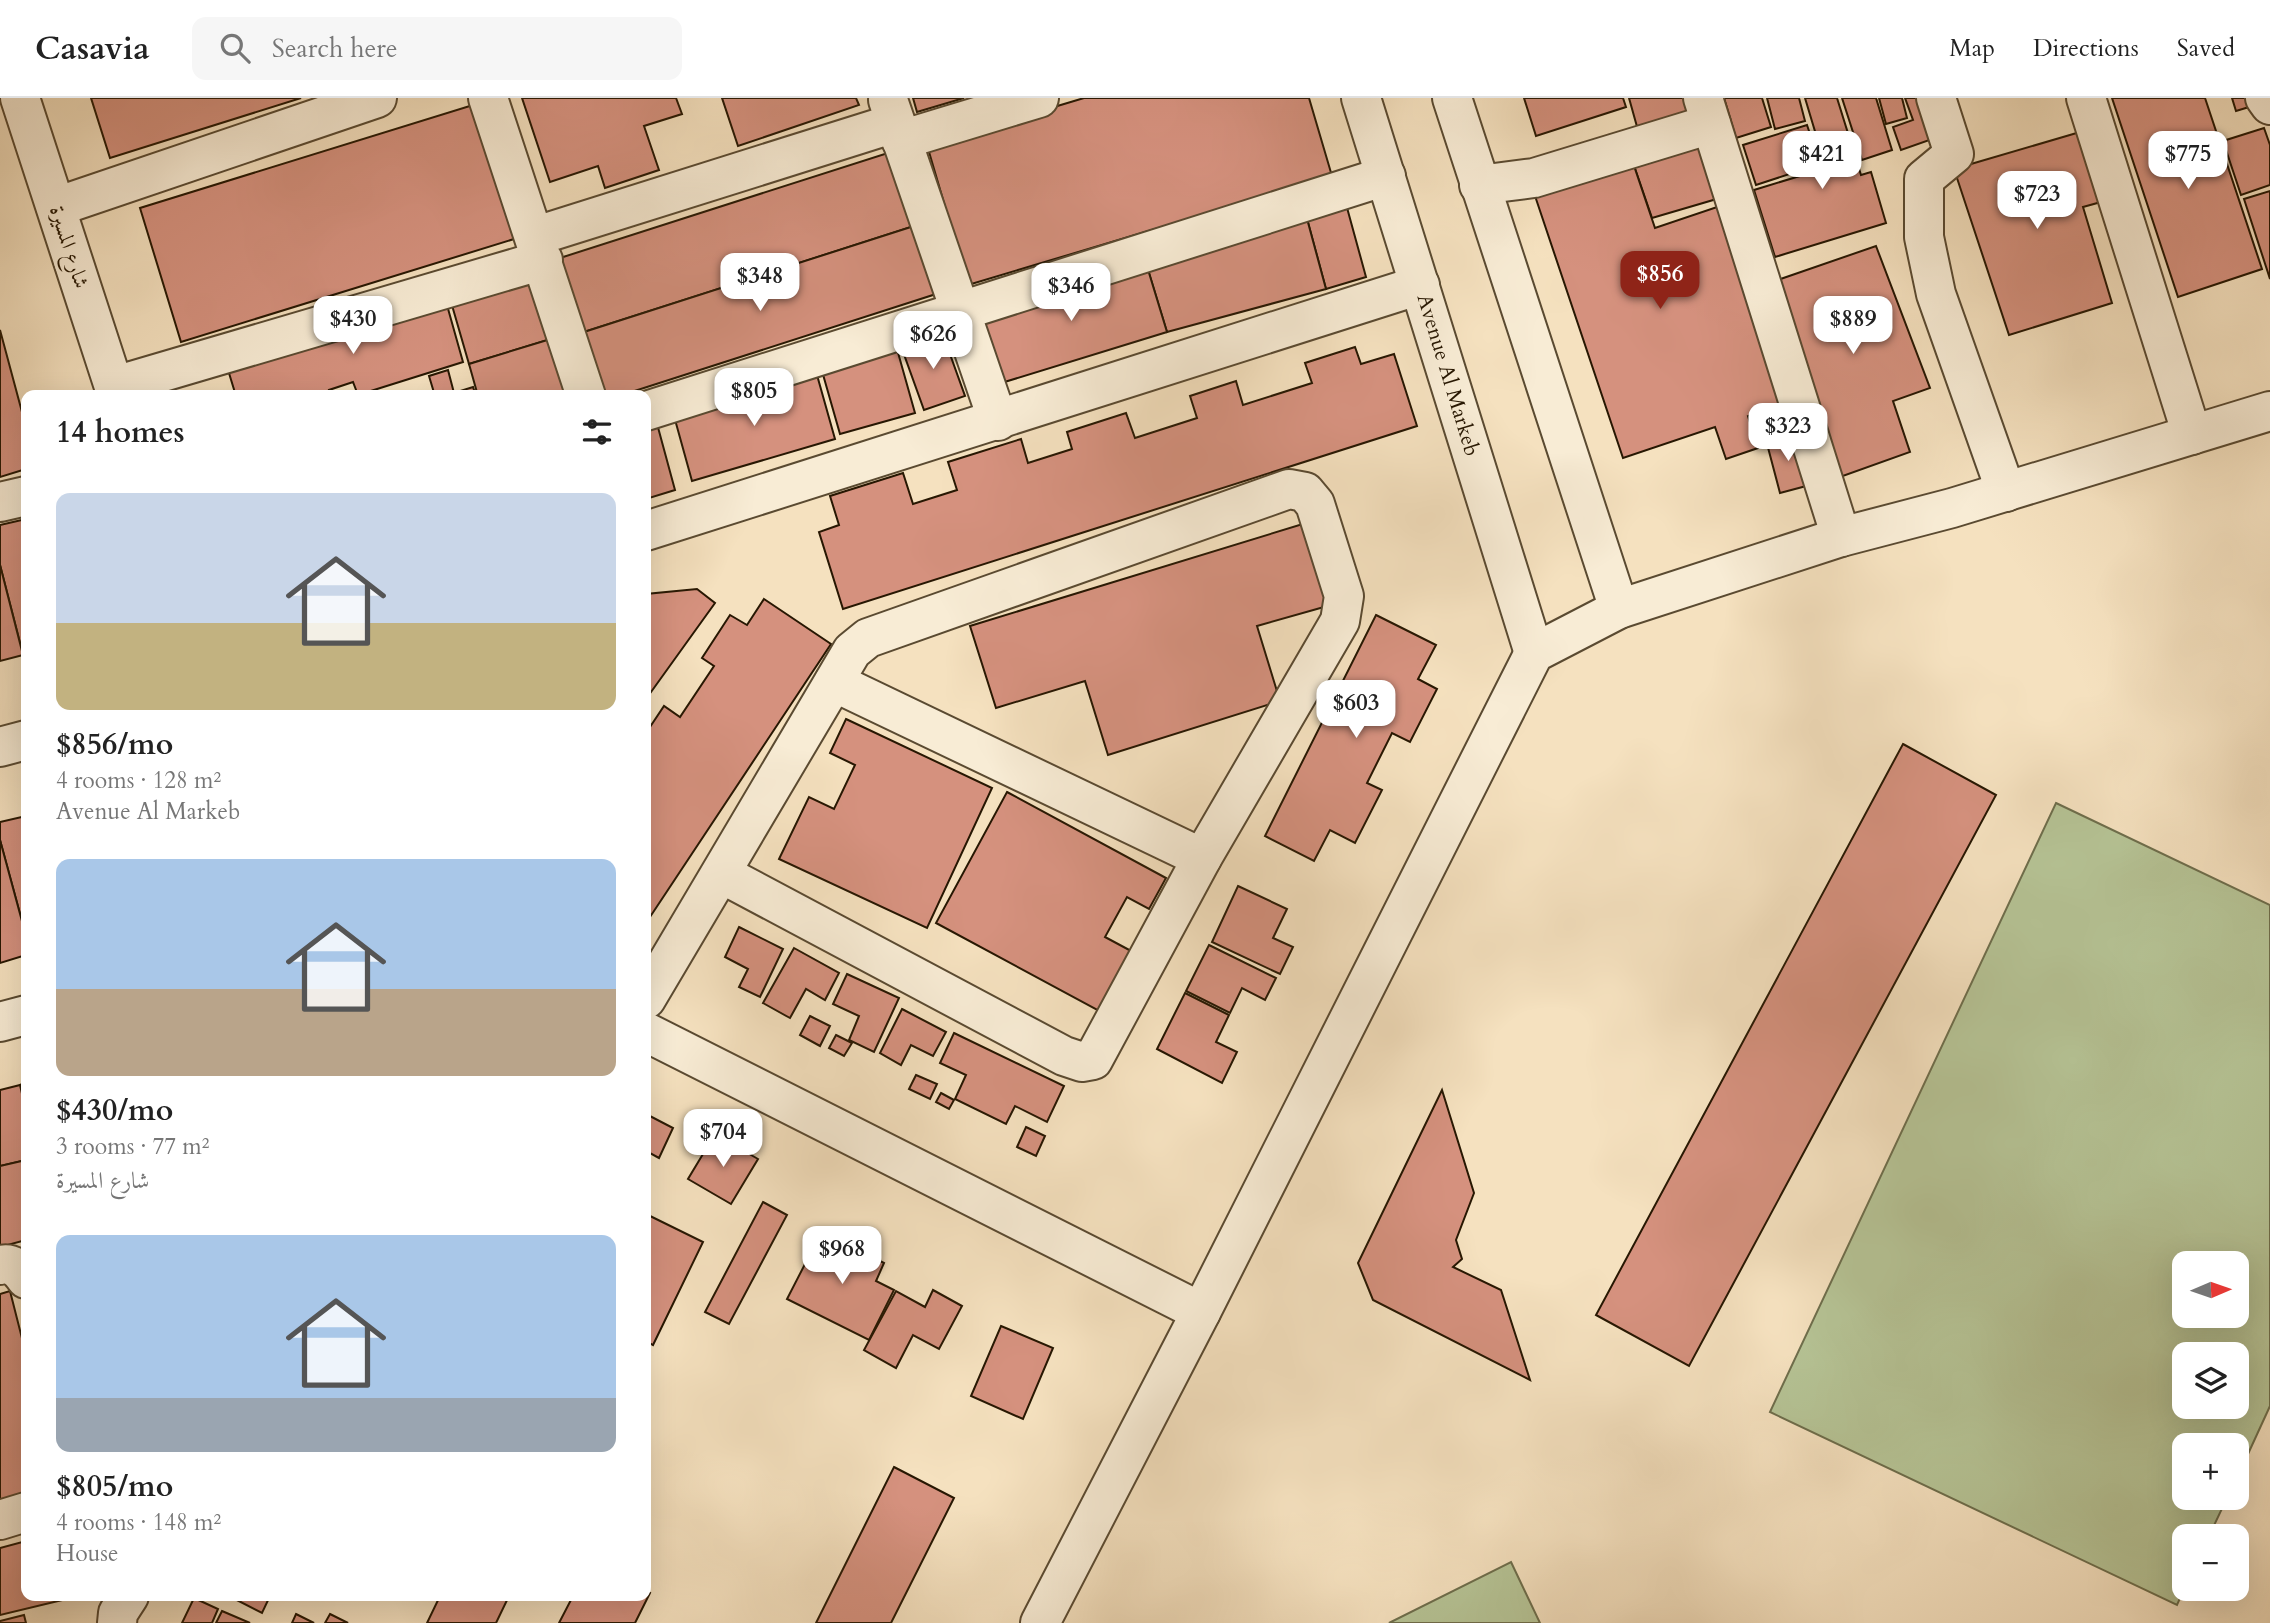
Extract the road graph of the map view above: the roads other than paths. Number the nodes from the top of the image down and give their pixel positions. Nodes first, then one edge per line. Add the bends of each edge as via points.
1 (20, 98) edge
2 (377, 98) edge
3 (488, 98) edge
4 (1039, 98) edge
5 (1361, 98) edge
6 (1452, 98) edge
7 (1936, 98) edge
8 (2086, 98) edge
9 (2265, 98) edge
10 (2270, 104) edge
11 (1707, 111) edge
12 (894, 120) edge
13 (1386, 176) junction
14 (1479, 185) junction
15 (56, 207) junction
16 (539, 248) junction
17 (1420, 285) junction
18 (958, 312) junction
19 (116, 390) edge
20 (119, 390) edge
21 (584, 390) edge
22 (651, 409) edge
23 (2270, 411) edge
24 (998, 421) junction
25 (2192, 435) junction
26 (2006, 492) junction
27 (21, 497) edge
28 (0, 502) edge
29 (651, 529) edge
30 (1841, 537) junction
31 (1619, 609) junction
32 (1534, 653) junction
33 (834, 682) junction
34 (21, 741) edge
35 (0, 747) edge
36 (1202, 858) junction
37 (722, 874) junction
38 (651, 991) edge
39 (21, 1016) edge
40 (0, 1022) edge
41 (651, 1035) edge
42 (0, 1265) edge
43 (21, 1271) edge
44 (1201, 1312) junction
45 (21, 1514) edge
46 (0, 1520) edge
47 (126, 1601) edge
48 (117, 1623) edge
49 (1040, 1623) edge

1 - 15 street, شارع المسيرة
2 - 15 street
3 - 16 street
4 - 12 street
5 - 13 street, Avenue Al Markeb
6 - 14 street
7 - 26 street via 1954,154 1924,179 1924,237 1936,294
8 - 25 street
9 - 10 street
11 - 14 street via 1534,178
11 - 30 street
12 - 16 street
12 - 18 street
13 - 17 street, Avenue Al Markeb
13 - 18 street
14 - 31 street
15 - 19 street, شارع المسيرة
16 - 20 street
16 - 21 street
17 - 24 street
17 - 32 street, Avenue Al Markeb
18 - 22 street
18 - 24 street
23 - 25 street
24 - 29 street
25 - 26 street
26 - 30 street
27 - 28 street
30 - 31 street
31 - 32 street
32 - 44 street
33 - 36 street
33 - 36 street via 852,651 868,638 1289,489 1305,492 1315,504 1344,596 1340,621
33 - 37 street
34 - 35 street
36 - 37 street via 1099,1050 1093,1060 1082,1062
37 - 38 street
39 - 40 street
41 - 44 street
42 - 43 street
44 - 49 street
45 - 46 street
47 - 48 street

